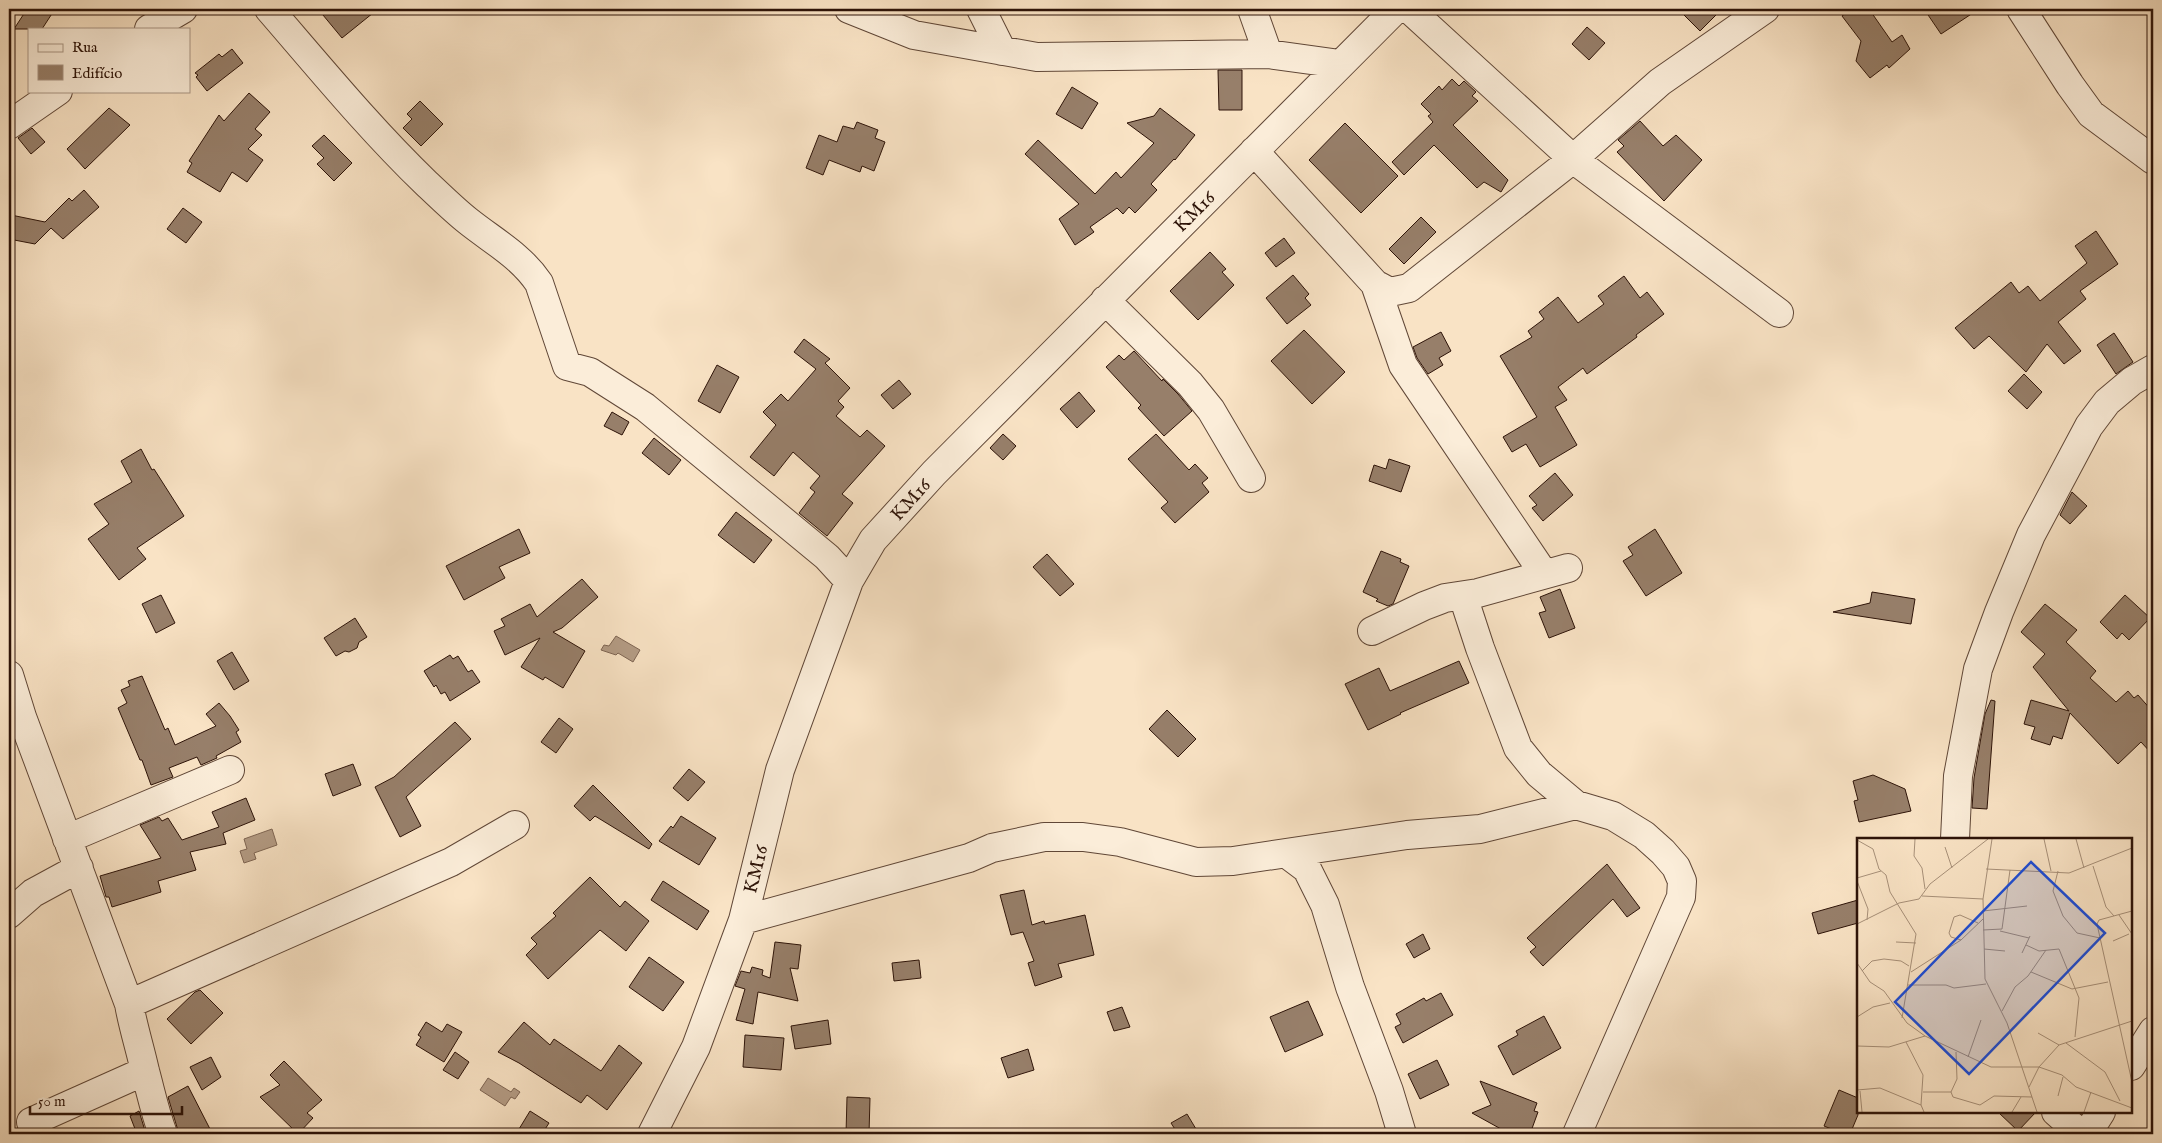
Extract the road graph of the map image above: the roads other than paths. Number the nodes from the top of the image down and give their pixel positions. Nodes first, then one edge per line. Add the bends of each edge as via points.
1 (183, 9) edge
2 (269, 9) edge
3 (849, 9) edge
4 (981, 9) edge
5 (1252, 9) edge
6 (1396, 9) edge
7 (1409, 9) edge
8 (1765, 9) edge
9 (2021, 9) edge
10 (151, 28) edge
11 (1002, 51) junction
12 (1268, 54) junction
13 (1340, 64) junction
14 (57, 92) edge
15 (9, 125) edge
16 (1254, 151) junction
17 (1573, 159) junction
18 (2153, 160) edge
19 (1375, 284) junction
20 (1106, 300) junction
21 (1779, 313) dead end
22 (2153, 369) edge
23 (1251, 478) dead end
24 (849, 581) junction
25 (1463, 596) junction
26 (1372, 631) dead end
27 (9, 675) edge
28 (230, 770) dead end
29 (1576, 805) junction
30 (516, 825) dead end
31 (1955, 838) edge
32 (67, 839) junction
33 (1287, 854) junction
34 (79, 868) junction
35 (9, 914) edge
36 (743, 920) junction
37 (129, 1004) junction
38 (2153, 1031) edge
39 (2132, 1064) edge
40 (145, 1071) junction
41 (2057, 1113) edge
42 (2100, 1113) edge
43 (31, 1122) dead end
44 (163, 1134) edge
45 (652, 1134) edge
46 (1402, 1134) edge
47 (1578, 1134) edge
48 (2081, 1134) edge
49 (2087, 1134) edge

1 - 10 street
2 - 24 street via 338,90 425,181 532,272 539,283 567,366 590,372 645,407 827,557
3 - 11 street via 914,35
4 - 11 street
5 - 12 street
6 - 13 street, KM16
7 - 17 street
8 - 17 street via 1660,82
9 - 18 street via 2091,114
11 - 12 street via 1037,57
12 - 13 street
13 - 16 street, KM16
14 - 15 street
16 - 19 street
16 - 20 street, KM16
17 - 19 street via 1409,288 1390,292
17 - 21 street
19 - 25 street via 1403,365 1556,571
20 - 23 street via 1196,391 1211,410
20 - 24 street, KM16 via 901,509 873,540
22 - 31 street via 2107,402 2089,426 2027,543 1978,669 1958,776
24 - 36 street, KM16 via 780,770
25 - 26 street via 1445,598 1424,606
25 - 29 street via 1518,748 1539,774
27 - 32 street
28 - 32 street
29 - 33 street via 1480,829 1407,835
29 - 47 street via 1613,816 1644,835 1672,862 1682,881 1681,897
30 - 37 street via 451,862
32 - 34 street
33 - 36 street via 1196,862 1120,842 1083,837 1044,837 992,848 969,858
33 - 46 street via 1308,869 1325,905
34 - 35 street via 33,893
34 - 37 street
36 - 45 street, KM16 via 696,1047
37 - 40 street
38 - 39 street
40 - 43 street
40 - 44 street
41 - 48 street
42 - 49 street

